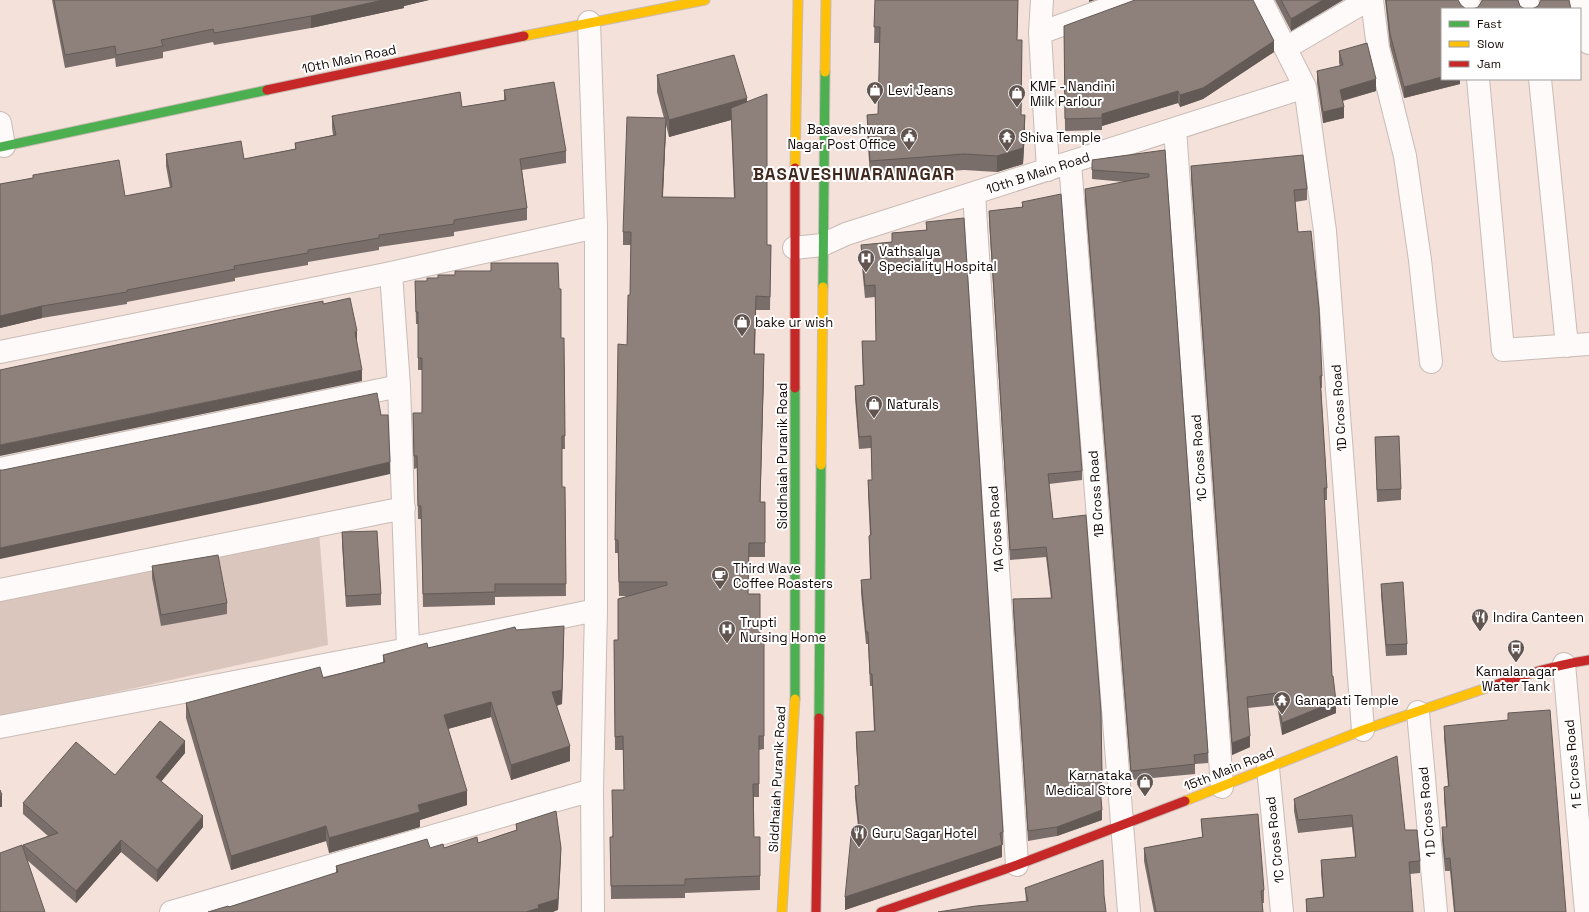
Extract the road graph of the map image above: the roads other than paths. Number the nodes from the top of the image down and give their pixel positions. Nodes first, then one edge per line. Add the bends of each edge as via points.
1 (705, 0) edge
2 (798, 0) edge
3 (826, 0) edge
4 (1042, 0) edge
5 (1131, 0) edge
6 (1261, 0) edge
7 (1368, 0) edge
8 (1372, 0) edge
9 (1581, 9) edge
10 (589, 22) junction
11 (1040, 33) junction
12 (1589, 43) edge
13 (1286, 48) junction
14 (1478, 80) edge
15 (1540, 80) edge
16 (1305, 87) junction
17 (0, 123) edge
18 (1175, 129) junction
19 (2, 146) edge
20 (1070, 163) junction
21 (1048, 170) junction
22 (974, 194) junction
23 (596, 227) junction
24 (822, 245) junction
25 (794, 248) junction
26 (392, 273) junction
27 (1589, 344) edge
28 (1567, 346) junction
29 (0, 352) edge
30 (1431, 362) dead end
31 (399, 386) junction
32 (0, 469) edge
33 (404, 508) junction
34 (0, 590) edge
35 (596, 610) junction
36 (408, 649) junction
37 (1589, 660) edge
38 (1564, 664) junction
39 (1418, 712) junction
40 (0, 727) edge
41 (1363, 730) junction
42 (1268, 768) junction
43 (1222, 787) junction
44 (592, 790) junction
45 (1121, 826) junction
46 (1017, 865) junction
47 (171, 912) edge
48 (593, 912) edge
49 (782, 912) edge
50 (816, 912) edge
51 (881, 912) edge
52 (1129, 912) edge
53 (1282, 912) edge
54 (1436, 912) edge
55 (1586, 912) edge

1 - 10 main road, 10th Main Road
2 - 25 main road, Siddhaiah Puranik Road
3 - 24 main road
4 - 11 street
5 - 11 street
6 - 13 street, 1D Cross Road
7 - 13 street
8 - 30 street via 1378,48 1405,156
9 - 12 street
10 - 19 main road, 10th Main Road
10 - 23 street
11 - 21 street
13 - 16 street, 1D Cross Road
14 - 28 street via 1503,350
15 - 28 street
16 - 18 street, 10th B Main Road
16 - 41 street, 1D Cross Road via 1326,230
17 - 19 street
18 - 20 street, 10th B Main Road
18 - 43 street, 1C Cross Road
20 - 21 street, 10th B Main Road
20 - 45 street, 1B Cross Road
21 - 22 street, 10th B Main Road
22 - 24 street, 10th B Main Road via 846,234
22 - 46 street, 1A Cross Road
23 - 26 street
23 - 35 street
24 - 25 street, 10th B Main Road
24 - 50 main road
25 - 49 main road, Siddhaiah Puranik Road via 796,688
26 - 29 street
26 - 31 street
27 - 28 street
31 - 32 street
31 - 33 street
33 - 34 street
33 - 36 street
35 - 36 street
35 - 44 street
36 - 40 street
37 - 38 main road, 15th Main Road
38 - 39 main road, 15th Main Road
38 - 55 street, 1 E Cross Road
39 - 41 main road, 15th Main Road
39 - 54 street, 1 D Cross Road
41 - 42 main road, 15th Main Road
42 - 43 main road, 15th Main Road
42 - 53 street, 1C Cross Road
43 - 45 main road, 15th Main Road
44 - 47 street
44 - 48 street
45 - 46 main road, 15th Main Road
45 - 52 street, 1B Cross Road
46 - 51 main road, 15th Main Road

